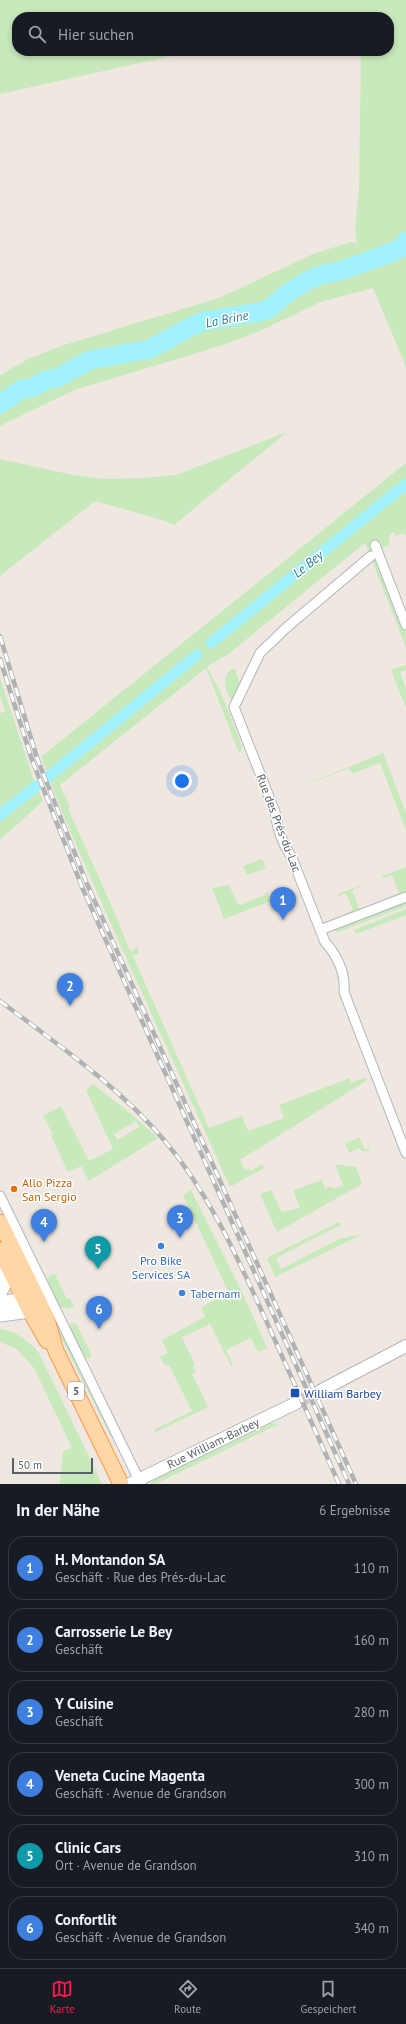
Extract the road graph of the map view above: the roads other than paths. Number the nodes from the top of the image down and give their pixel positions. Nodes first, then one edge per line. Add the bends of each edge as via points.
1 (375, 545) dead end
2 (371, 556) dead end
3 (406, 625) edge
4 (406, 898) edge
5 (320, 930) junction
6 (406, 1153) edge
7 (0, 1196) edge
8 (0, 1222) edge
9 (2, 1256) edge
10 (0, 1293) edge
11 (0, 1303) edge
12 (31, 1303) junction
13 (0, 1315) edge
14 (406, 1346) edge
15 (320, 1391) tunnel mouth
16 (296, 1403) tunnel mouth
17 (137, 1483) edge
18 (121, 1484) edge

1 - 3 street
2 - 5 street, Rue des Prés-du-Lac via 260,653 234,707 275,812 287,851
4 - 5 street
5 - 6 street, Rue des Prés-du-Lac via 325,942 334,951 345,981 344,992
7 - 17 street
8 - 12 main road, 5
9 - 10 main road, 5 via 6,1281
9 - 12 main road, 5
11 - 12 main road
12 - 13 main road
12 - 18 main road, 5 via 48,1323 56,1351
14 - 15 street
16 - 17 street, Rue William-Barbey

